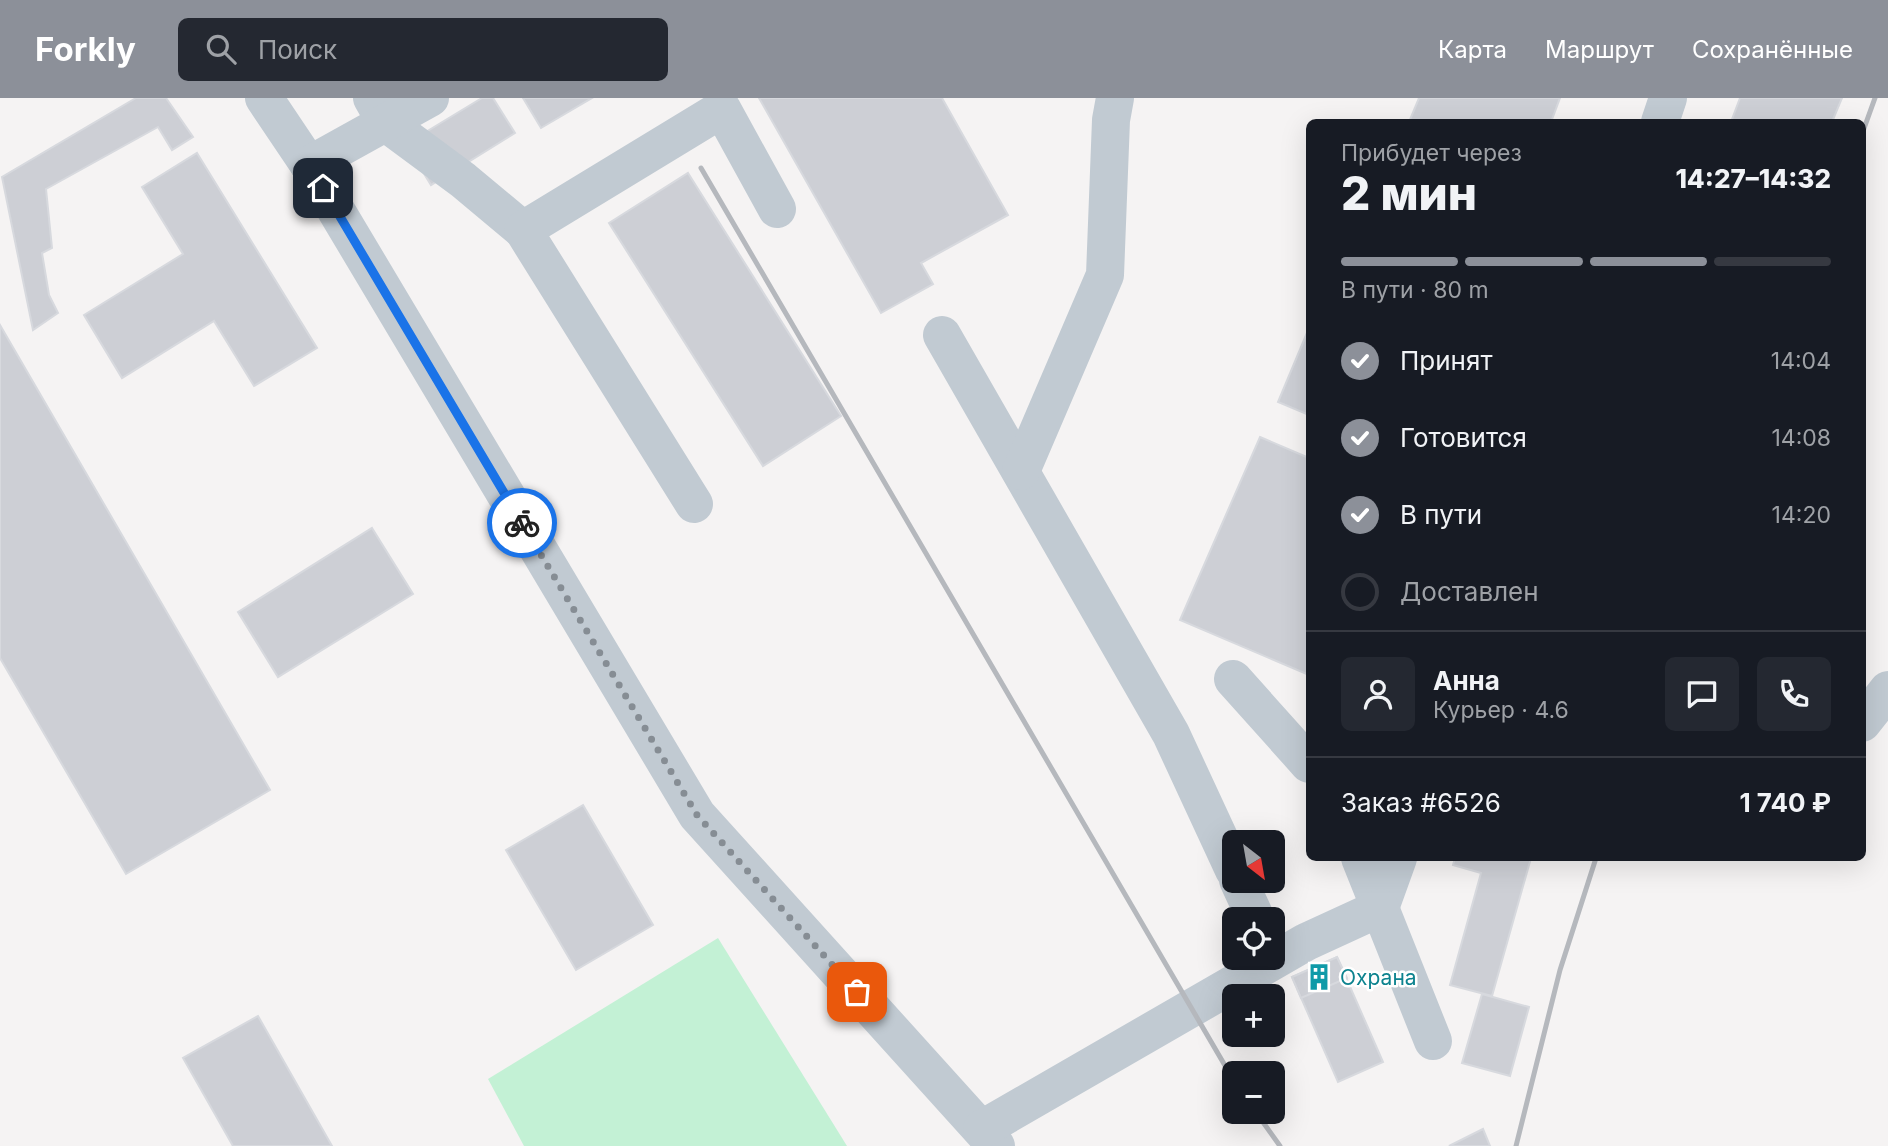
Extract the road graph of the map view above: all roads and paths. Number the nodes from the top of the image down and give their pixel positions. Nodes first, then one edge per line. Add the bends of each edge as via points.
1 (264, 98) edge
2 (430, 98) edge
3 (1115, 98) edge
4 (1668, 98) edge
5 (379, 111) edge
6 (1661, 119) edge
7 (309, 165) junction
8 (777, 209) dead end
9 (523, 230) junction
10 (942, 335) dead end
11 (1021, 471) junction
12 (694, 504) dead end
13 (1233, 679) dead end
14 (1888, 690) edge
15 (1866, 718) edge
16 (1306, 761) edge
17 (1222, 844) edge
18 (1361, 861) edge
19 (1397, 861) edge
20 (1380, 908) junction
21 (1285, 952) edge
22 (1254, 970) edge
23 (1433, 1041) dead end
24 (989, 1138) edge

1 - 7 street
2 - 5 street
3 - 11 street via 1104,275
4 - 6 street
5 - 7 street
5 - 9 street
7 - 24 street via 697,815
8 - 9 street via 722,110
9 - 12 street
10 - 11 street
11 - 17 street via 1171,734
13 - 16 street
14 - 15 street
18 - 20 street
19 - 20 street
20 - 21 street
20 - 23 street
22 - 24 street

